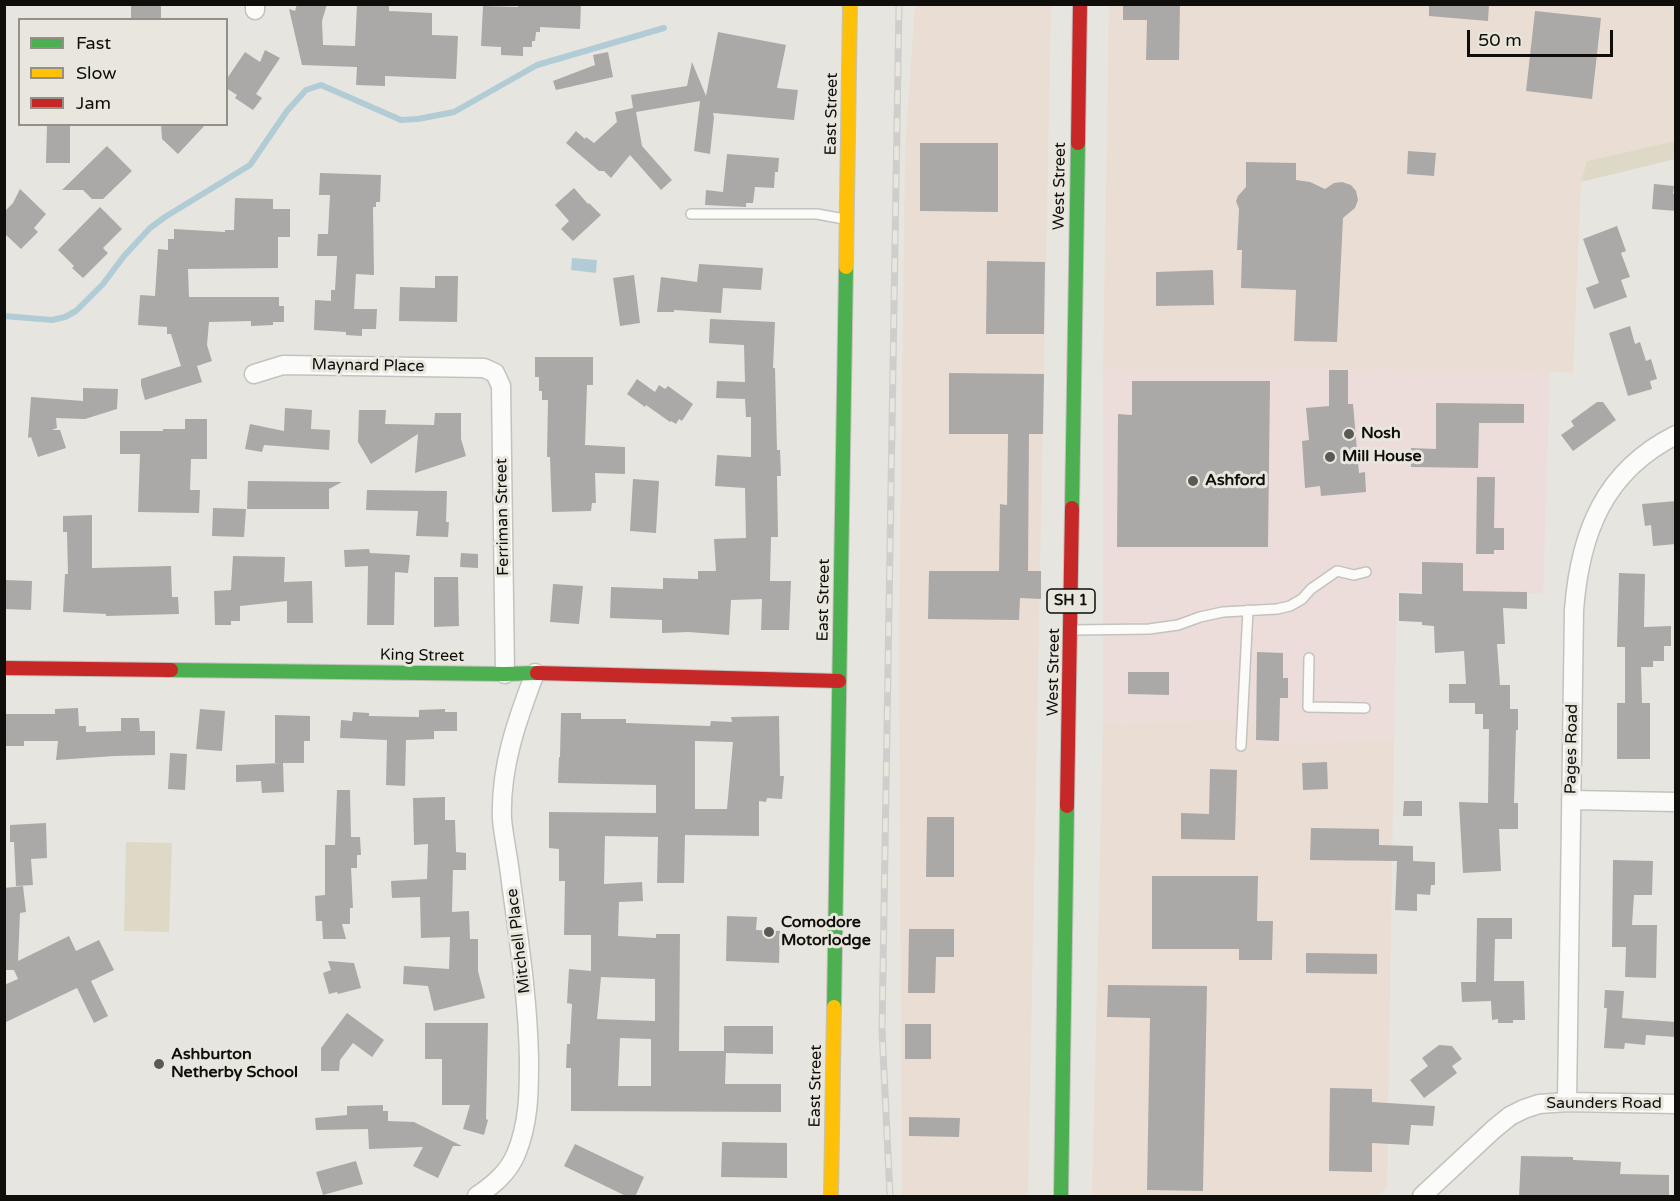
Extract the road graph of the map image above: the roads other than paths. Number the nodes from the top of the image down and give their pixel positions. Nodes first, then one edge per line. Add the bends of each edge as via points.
1 (850, 4) edge
2 (1080, 4) edge
3 (691, 214) dead end
4 (847, 220) junction
5 (484, 368) joint
6 (254, 374) dead end
7 (1676, 435) edge
8 (1366, 572) dead end
9 (1248, 610) junction
10 (1071, 630) junction
11 (1309, 658) dead end
12 (4, 668) edge
13 (535, 673) junction
14 (505, 674) junction
15 (839, 681) junction
16 (1365, 708) dead end
17 (1241, 746) dead end
18 (1571, 800) junction
19 (1676, 802) edge
20 (1567, 1102) junction
21 (1676, 1104) edge
22 (477, 1197) edge
23 (831, 1197) edge
24 (1061, 1197) edge
25 (1422, 1197) edge

1 - 4 main road, East Street
2 - 10 main road, West Street / SH 1
3 - 4 lane via 817,214
4 - 15 main road, East Street
5 - 6 street, Maynard Place via 283,365
5 - 14 street, Ferriman Street via 495,373 501,386
7 - 18 street, Pages Road via 1644,454 1612,487 1590,527 1582,553 1574,610
8 - 9 lane via 1354,575 1337,571 1290,606
9 - 10 lane via 1149,629
9 - 17 lane
10 - 24 main road, West Street / SH 1
11 - 16 lane via 1308,707
12 - 14 main road, King Street
13 - 14 main road, King Street
13 - 15 main road, King Street
13 - 22 street, Mitchell Place via 509,747 502,820 529,1027 527,1123 505,1173
15 - 23 main road, East Street
18 - 19 street
18 - 20 street, Pages Road
20 - 21 street, Saunders Road
20 - 25 street, Saunders Road via 1539,1104 1510,1116

